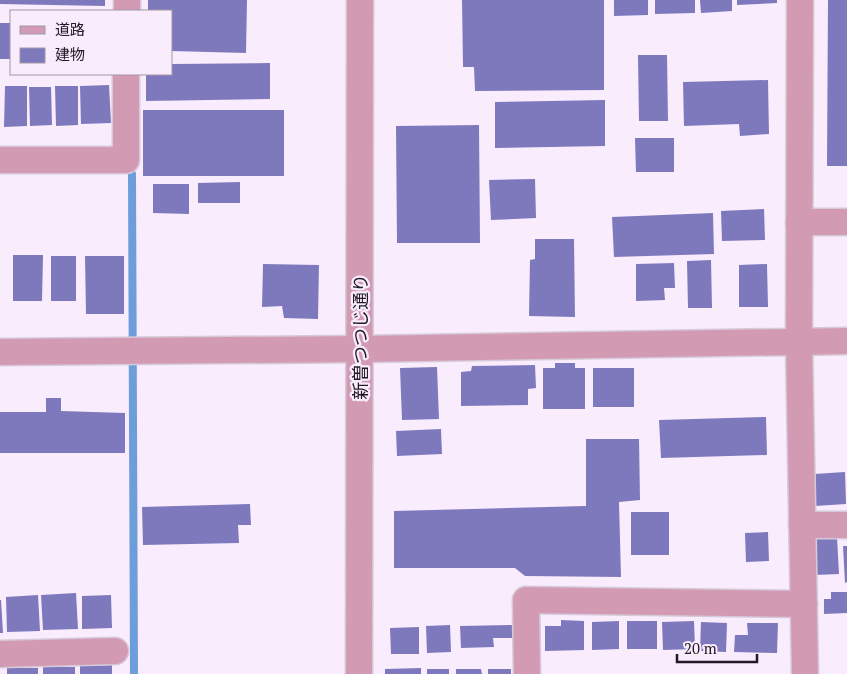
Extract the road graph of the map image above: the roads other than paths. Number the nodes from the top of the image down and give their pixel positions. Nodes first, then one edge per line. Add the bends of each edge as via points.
1 (360, 0) edge
2 (800, 0) edge
3 (126, 75) edge
4 (0, 160) edge
5 (799, 222) junction
6 (847, 222) edge
7 (847, 341) edge
8 (799, 342) junction
9 (360, 349) junction
10 (0, 352) edge
11 (802, 525) junction
12 (847, 525) edge
13 (804, 604) junction
14 (115, 651) dead end
15 (0, 654) edge
16 (359, 674) edge
17 (527, 674) edge
18 (805, 674) edge

1 - 9 street, 新曽つつじ通り
2 - 5 street
3 - 4 street via 126,160
5 - 6 street
5 - 8 street
7 - 8 street
8 - 9 street
8 - 11 street
9 - 10 street
9 - 16 street, 新曽つつじ通り
11 - 12 street
11 - 13 street
13 - 17 street via 526,600
13 - 18 street
14 - 15 street

